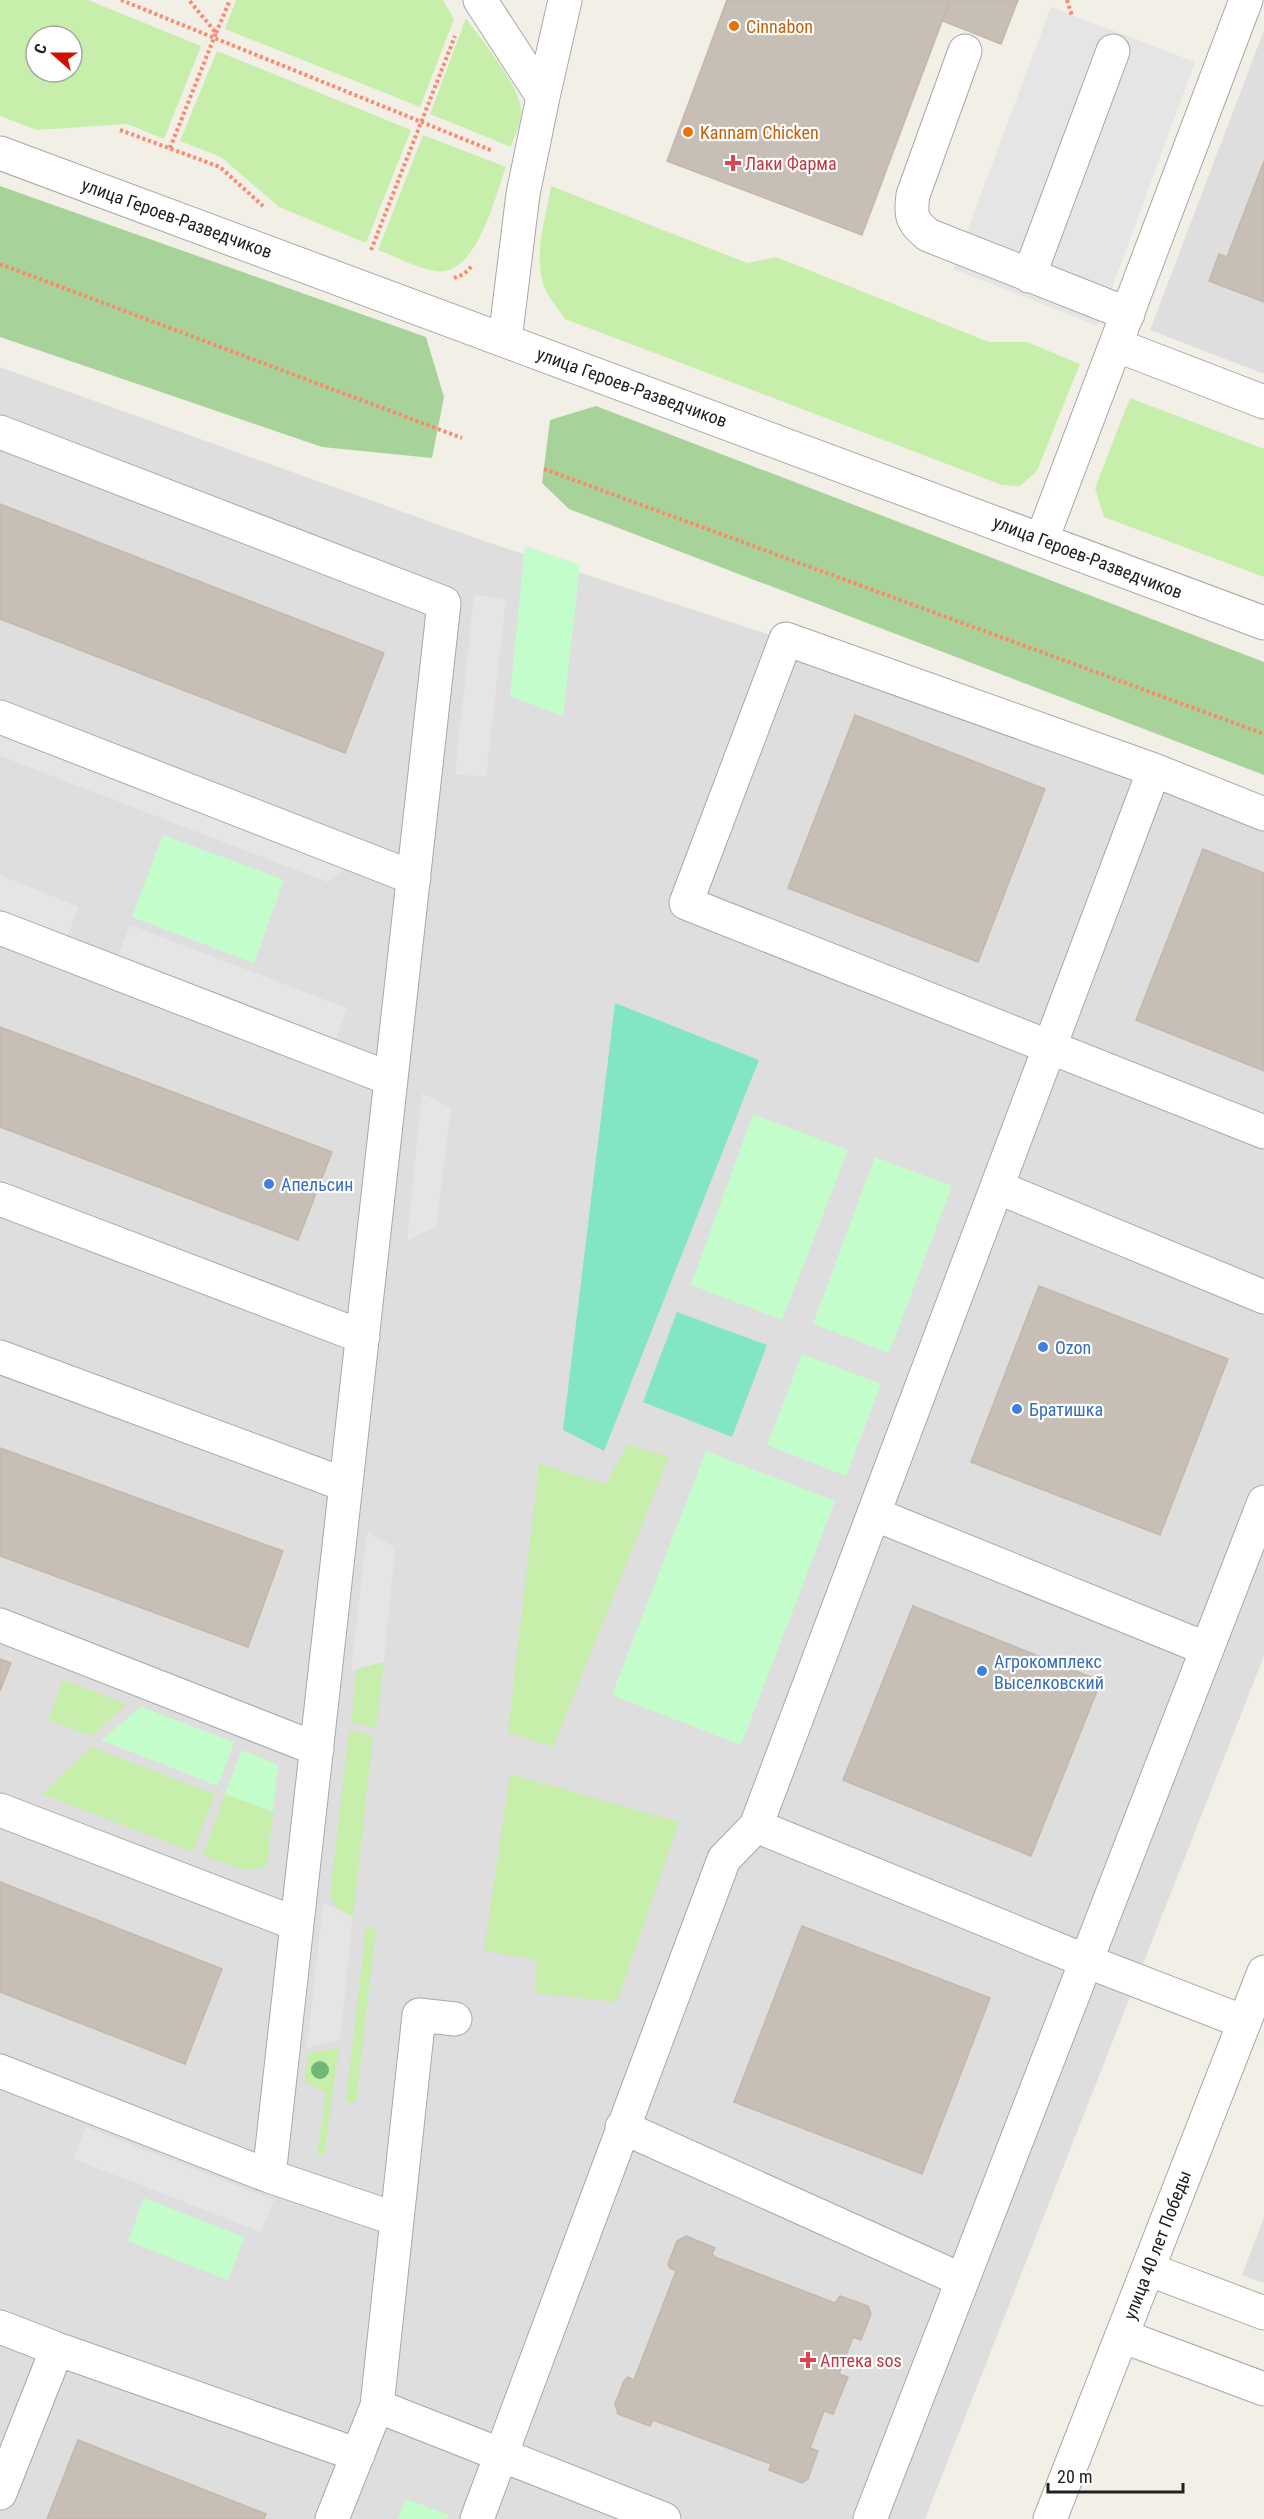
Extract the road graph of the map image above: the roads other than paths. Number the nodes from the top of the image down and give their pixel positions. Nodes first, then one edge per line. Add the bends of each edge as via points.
1 (480, 0) edge
2 (565, 0) edge
3 (1250, 12) edge
4 (965, 51) dead end
5 (1113, 51) dead end
6 (543, 97) junction
7 (0, 153) edge
8 (1029, 276) junction
9 (1128, 314) junction
10 (505, 340) junction
11 (1116, 345) junction
12 (1264, 402) edge
13 (0, 432) edge
14 (1042, 539) junction
15 (1264, 623) edge
16 (0, 717) edge
17 (1154, 770) junction
18 (1264, 814) edge
19 (414, 878) junction
20 (0, 928) edge
21 (1049, 1047) junction
22 (391, 1079) junction
23 (1264, 1132) edge
24 (997, 1187) junction
25 (0, 1199) edge
26 (1264, 1297) edge
27 (363, 1337) junction
28 (0, 1358) edge
29 (346, 1485) junction
30 (1264, 1502) edge
31 (874, 1514) junction
32 (0, 1624) edge
33 (1207, 1648) junction
34 (317, 1749) junction
35 (0, 1810) edge
36 (756, 1826) junction
37 (297, 1924) junction
38 (1086, 1961) junction
39 (1264, 1972) edge
40 (455, 2019) dead end
41 (1244, 2022) junction
42 (0, 2071) edge
43 (622, 2127) junction
44 (269, 2176) junction
45 (396, 2219) junction
46 (1148, 2269) junction
47 (962, 2280) junction
48 (1264, 2313) edge
49 (0, 2326) edge
50 (1122, 2336) junction
51 (57, 2349) junction
52 (1264, 2390) edge
53 (378, 2406) junction
54 (358, 2455) junction
55 (502, 2455) junction
56 (0, 2493) edge
57 (332, 2519) edge
58 (477, 2519) edge
59 (664, 2519) edge
60 (870, 2519) edge
61 (1050, 2519) edge

1 - 6 street
2 - 6 street
3 - 9 street
4 - 8 street via 911,210 916,225 928,235
5 - 8 street
6 - 10 street via 523,194
7 - 10 street, улица Героев-Разведчиков
8 - 9 street
9 - 11 street
10 - 14 street, улица Героев-Разведчиков
11 - 12 street
11 - 14 street
13 - 19 street via 444,603
14 - 15 street, улица Героев-Разведчиков
16 - 19 street
17 - 18 street
17 - 21 street
17 - 21 street via 786,639 686,903
19 - 22 street
20 - 22 street
21 - 23 street
21 - 24 street
22 - 27 street
24 - 26 street
24 - 31 street
25 - 27 street
27 - 29 street
28 - 29 street
29 - 34 street
30 - 33 street
31 - 33 street
31 - 36 street
32 - 34 street
33 - 38 street
34 - 37 street
35 - 37 street
36 - 38 street
36 - 43 street via 724,1859
37 - 44 street
38 - 41 street
38 - 47 street
39 - 41 street, улица 40 лет Победы
40 - 45 street via 420,2015
41 - 46 street, улица 40 лет Победы
42 - 44 street
43 - 47 street
43 - 55 street
44 - 45 street
45 - 53 street
46 - 48 street
46 - 50 street, улица 40 лет Победы
47 - 60 street
49 - 51 street
50 - 52 street
50 - 61 street, улица 40 лет Победы
51 - 54 street
51 - 56 street
53 - 54 street
53 - 55 street
54 - 57 street
55 - 58 street
55 - 59 street

